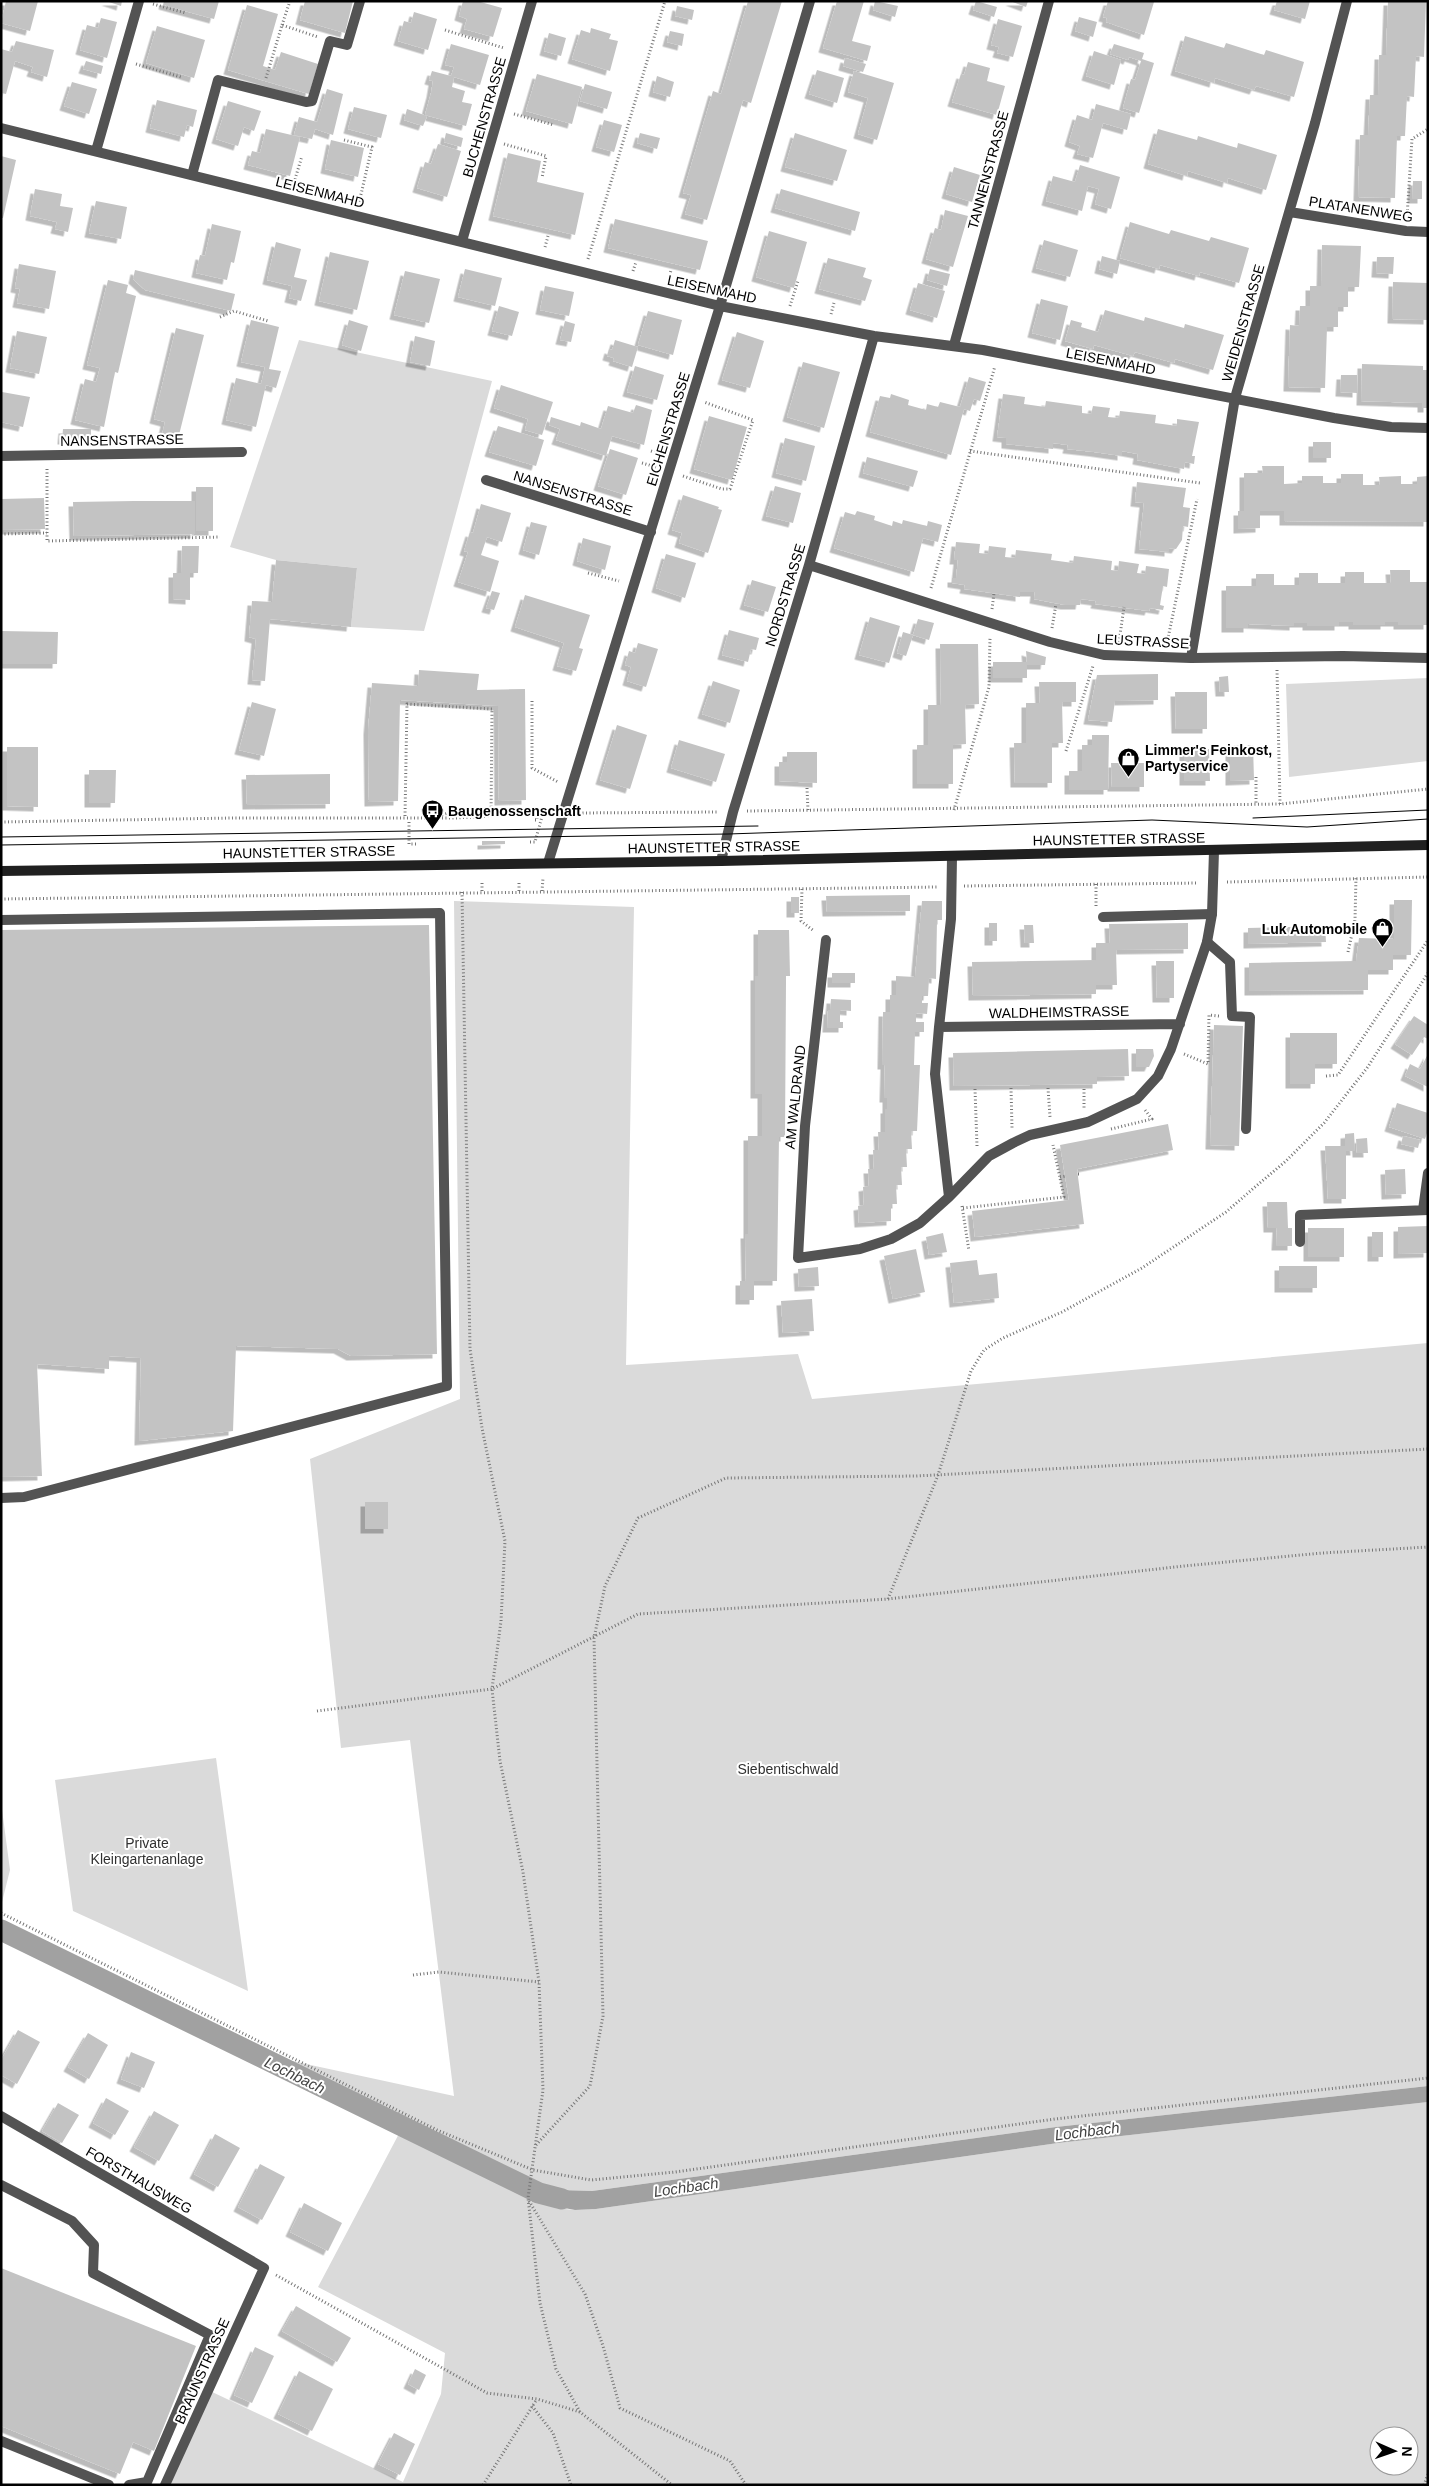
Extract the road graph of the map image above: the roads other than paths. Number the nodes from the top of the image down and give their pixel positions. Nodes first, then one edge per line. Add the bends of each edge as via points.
1 (139, 1) edge
2 (360, 1) edge
3 (532, 1) edge
4 (810, 1) edge
5 (1049, 1) edge
6 (1347, 1) edge
7 (1, 128) edge
8 (96, 151) junction
9 (192, 175) junction
10 (1290, 212) junction
11 (1428, 232) edge
12 (462, 240) junction
13 (720, 306) junction
14 (874, 336) junction
15 (954, 345) junction
16 (1235, 398) junction
17 (1428, 428) edge
18 (242, 452) dead end
19 (1, 456) edge
20 (486, 480) dead end
21 (651, 532) junction
22 (809, 565) junction
23 (1191, 658) junction
24 (1428, 658) edge
25 (1428, 845) edge
26 (1214, 851) junction
27 (952, 856) junction
28 (721, 861) junction
29 (548, 863) junction
30 (1, 871) edge
31 (1212, 914) junction
32 (1103, 917) dead end
33 (1, 920) edge
34 (826, 940) road end
35 (1207, 942) junction
36 (1180, 1024) junction
37 (939, 1027) junction
38 (1246, 1129) dead end
39 (1428, 1173) edge
40 (949, 1197) junction
41 (1425, 1210) edge
42 (1300, 1242) dead end
43 (1, 1498) edge
44 (1, 2116) edge
45 (1, 2185) edge
46 (264, 2268) joint
47 (1, 2440) edge
48 (108, 2485) edge
49 (128, 2485) edge
50 (165, 2485) edge

1 - 8 street
2 - 9 street via 347,45 330,41 312,101 218,80
3 - 12 street, BUCHENSTRASSE
4 - 13 street, EICHENSTRASSE
5 - 15 street, TANNENSTRASSE
6 - 10 street, WEIDENSTRASSE
7 - 8 street, LEISENMAHD
8 - 9 street, LEISENMAHD
9 - 12 street, LEISENMAHD
10 - 11 street, PLATANENWEG
10 - 16 street, WEIDENSTRASSE
12 - 13 street, LEISENMAHD
13 - 14 street, LEISENMAHD
13 - 21 street, EICHENSTRASSE
14 - 15 street, LEISENMAHD
14 - 22 street, NORDSTRASSE
15 - 16 street, LEISENMAHD
16 - 17 street, LEISENMAHD via 1391,427
16 - 23 street, WEIDENSTRASSE
18 - 19 street, NANSENSTRASSE
20 - 21 street, NANSENSTRASSE
21 - 29 street, EICHENSTRASSE
22 - 23 street, LEUSTRASSE via 1097,654
22 - 28 street, NORDSTRASSE
23 - 24 street, LEUSTRASSE
25 - 26 main road, HAUNSTETTER STRASSE
26 - 27 main road, HAUNSTETTER STRASSE
26 - 31 street
27 - 28 main road, HAUNSTETTER STRASSE
27 - 37 street via 951,920
28 - 29 main road, HAUNSTETTER STRASSE
29 - 30 main road, HAUNSTETTER STRASSE
31 - 32 street
31 - 35 street
33 - 43 street via 440,913 447,1386 24,1497
34 - 40 street, AM WALDRAND via 805,1126 798,1258 860,1249 891,1239 920,1223
35 - 36 street
35 - 38 street via 1230,962 1232,1016 1250,1017
36 - 37 street, WALDHEIMSTRASSE
36 - 40 street via 1158,1076 1137,1099 1088,1122 1050,1129 1013,1143 989,1156
37 - 40 street via 935,1074
39 - 41 street
41 - 42 street via 1300,1215
44 - 46 street, FORSTHAUSWEG
45 - 49 street via 72,2221 94,2245 93,2273 210,2335 147,2482
46 - 50 street, BRAUNSTRASSE
47 - 48 street

